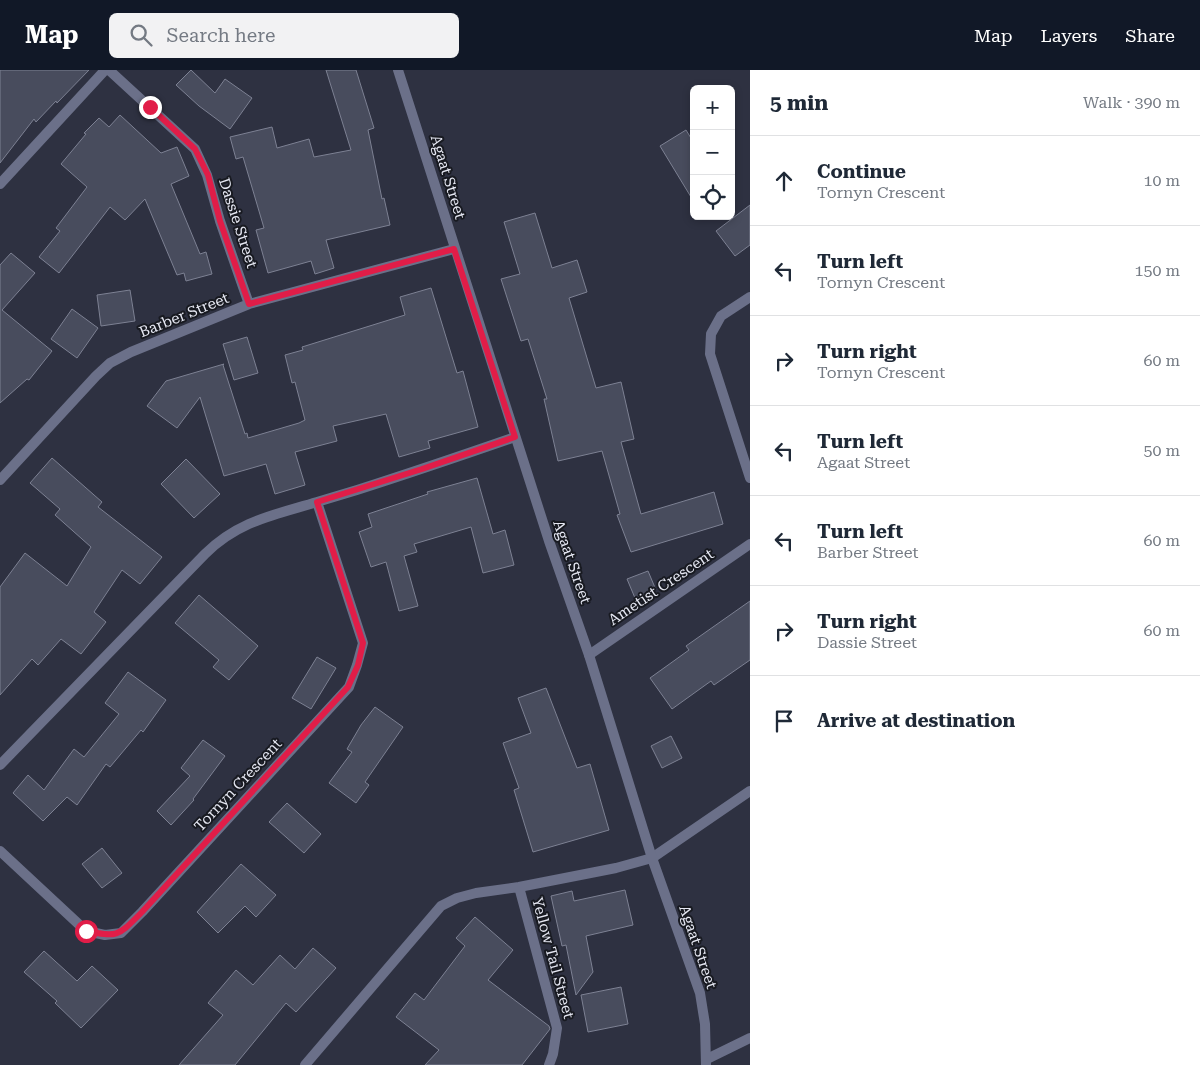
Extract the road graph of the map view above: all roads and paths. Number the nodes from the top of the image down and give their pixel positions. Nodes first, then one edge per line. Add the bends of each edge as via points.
1 (105, 70) edge
2 (109, 70) edge
3 (398, 70) edge
4 (0, 184) edge
5 (454, 249) junction
6 (750, 297) edge
7 (249, 304) junction
8 (515, 437) junction
9 (750, 478) edge
10 (0, 480) edge
11 (317, 502) junction
12 (750, 544) edge
13 (589, 655) junction
14 (0, 765) edge
15 (750, 791) edge
16 (0, 851) edge
17 (652, 858) junction
18 (519, 887) junction
19 (750, 1038) edge
20 (706, 1062) edge
21 (305, 1065) edge
22 (549, 1065) edge

1 - 4 street
2 - 7 street, Dassie Street via 195,149 208,175
3 - 5 street, Agaat Street
5 - 7 street, Barber Street
5 - 8 street, Agaat Street
6 - 9 street via 721,316 711,334 710,354
7 - 10 street, Barber Street via 110,363
8 - 11 street
8 - 13 street, Agaat Street
11 - 14 street via 273,514 234,530 218,541
11 - 16 street, Tornyn Crescent via 363,643 348,687 121,933 105,935 86,931
12 - 13 street, Ametist Crescent
13 - 17 street, Agaat Street
15 - 17 street
17 - 18 street
17 - 20 street, Agaat Street via 700,993
18 - 21 street via 457,898 441,906
18 - 22 street, Yellow Tail Street via 557,1028
19 - 20 street

